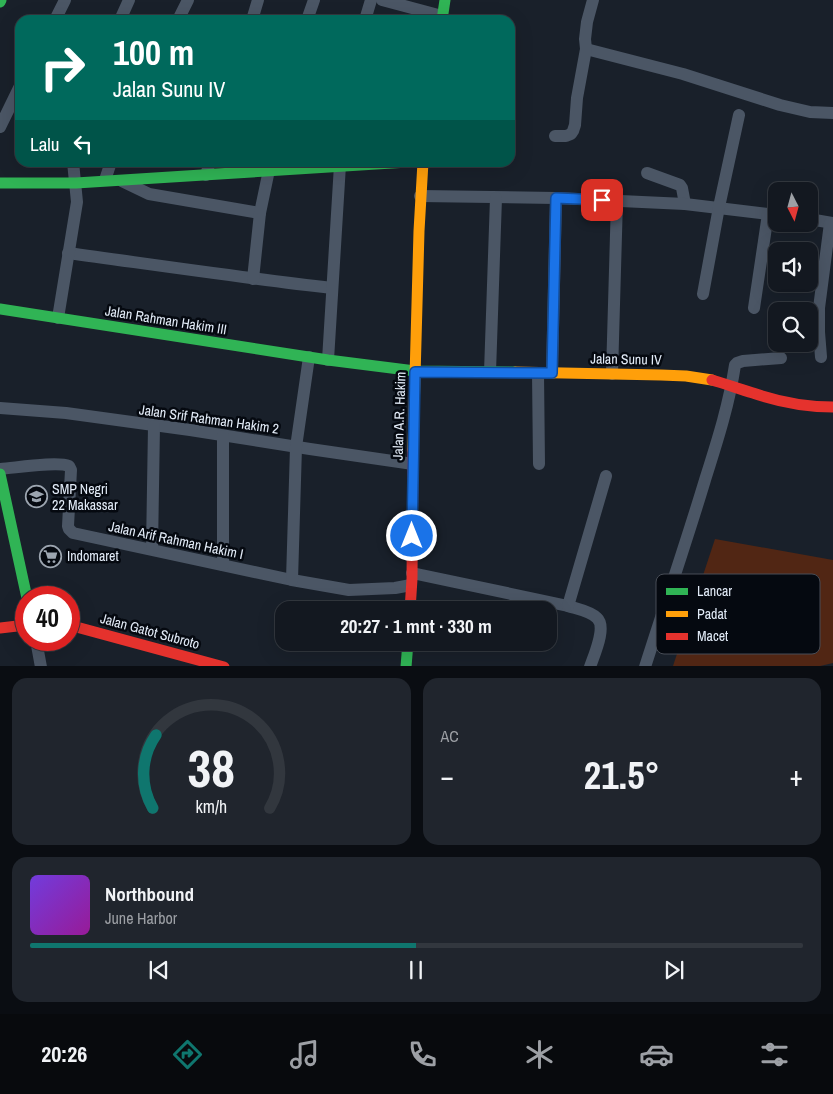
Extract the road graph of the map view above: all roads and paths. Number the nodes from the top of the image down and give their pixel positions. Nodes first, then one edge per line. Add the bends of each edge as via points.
1 (65, 0) edge
2 (129, 0) edge
3 (188, 0) edge
4 (258, 0) edge
5 (314, 0) edge
6 (371, 0) edge
7 (382, 0) edge
8 (445, 0) edge
9 (593, 0) edge
10 (58, 15) edge
11 (122, 15) edge
12 (180, 15) edge
13 (254, 15) edge
14 (309, 15) edge
15 (366, 15) edge
16 (432, 15) edge
17 (442, 15) edge
18 (586, 49) junction
19 (15, 96) edge
20 (833, 113) edge
21 (739, 115) dead end
22 (0, 127) edge
23 (554, 136) dead end
24 (74, 167) edge
25 (109, 167) edge
26 (208, 167) edge
27 (282, 167) edge
28 (340, 167) edge
29 (423, 167) edge
30 (264, 168) edge
31 (647, 173) dead end
32 (206, 175) junction
33 (105, 180) junction
34 (119, 180) junction
35 (0, 183) edge
36 (76, 183) junction
37 (420, 196) junction
38 (496, 198) junction
39 (556, 198) junction
40 (617, 200) junction
41 (685, 204) junction
42 (718, 207) junction
43 (260, 213) junction
44 (768, 214) edge
45 (818, 221) edge
46 (832, 223) edge
47 (769, 232) edge
48 (68, 253) junction
49 (253, 279) junction
50 (332, 288) junction
51 (703, 294) dead end
52 (754, 308) dead end
53 (0, 309) edge
54 (58, 318) junction
55 (309, 357) junction
56 (821, 357) dead end
57 (781, 358) dead end
58 (328, 360) junction
59 (415, 372) junction
60 (490, 372) junction
61 (538, 373) junction
62 (552, 373) junction
63 (612, 374) junction
64 (732, 387) junction
65 (833, 407) edge
66 (0, 408) edge
67 (154, 426) junction
68 (223, 436) junction
69 (296, 447) junction
70 (413, 464) junction
71 (539, 464) dead end
72 (0, 475) edge
73 (606, 476) dead end
74 (152, 549) junction
75 (223, 564) junction
76 (675, 574) edge
77 (412, 579) junction
78 (292, 580) junction
79 (24, 586) edge
80 (411, 601) edge
81 (568, 606) junction
82 (15, 626) edge
83 (0, 628) edge
84 (80, 628) edge
85 (656, 633) edge
86 (38, 651) edge
87 (407, 651) edge
88 (40, 666) edge
89 (224, 666) edge
90 (406, 666) edge
91 (590, 666) edge
92 (645, 666) edge

1 - 10 street
2 - 11 street
3 - 12 street
4 - 13 street
5 - 14 street
6 - 15 street
7 - 16 street
8 - 17 street
9 - 18 street via 587,22
18 - 20 street via 683,74 780,105
18 - 23 street via 573,131 566,136
19 - 22 street
21 - 42 street
24 - 36 street
25 - 33 street
26 - 32 street
27 - 30 street
28 - 50 street
29 - 37 street, Jalan A.R. Hakim
30 - 32 street
30 - 43 street
31 - 41 street via 680,185
32 - 34 street
33 - 34 street
33 - 36 street
34 - 43 street via 149,194
35 - 36 street
36 - 48 street via 77,202
37 - 38 street
37 - 59 street, Jalan A.R. Hakim
38 - 39 street
38 - 60 street
39 - 40 street
39 - 62 street
40 - 41 street
40 - 63 street
41 - 42 street
42 - 44 street
42 - 51 street
43 - 49 street
45 - 46 street
46 - 56 street via 819,308
47 - 52 street
48 - 49 street
48 - 54 street
49 - 50 street
50 - 58 street
53 - 54 street, Jalan Rahman Hakim III
54 - 55 street, Jalan Rahman Hakim III
55 - 58 street, Jalan Rahman Hakim III
55 - 69 street
57 - 64 street via 736,363
58 - 59 street, Jalan Rahman Hakim III
59 - 60 street, Jalan Sunu IV
59 - 70 street, Jalan A.R. Hakim
60 - 61 street, Jalan Sunu IV
61 - 62 street, Jalan Sunu IV
61 - 71 street
62 - 63 street, Jalan Sunu IV
63 - 64 street, Jalan Sunu IV via 696,378
64 - 65 street, Jalan Sunu IV via 794,404
64 - 76 street
66 - 67 street, Jalan Srif Rahman Hakim 2 via 66,413
67 - 68 street, Jalan Srif Rahman Hakim 2
67 - 74 street
68 - 69 street, Jalan Srif Rahman Hakim 2
68 - 75 street
69 - 70 street, Jalan Srif Rahman Hakim 2
69 - 78 street
70 - 77 street, Jalan A.R. Hakim
72 - 74 street, Jalan Arif Rahman Hakim I via 54,464 67,465 71,470 70,531
72 - 79 street
73 - 81 street
74 - 75 street, Jalan Arif Rahman Hakim I
75 - 78 street, Jalan Arif Rahman Hakim I
77 - 78 street, Jalan Arif Rahman Hakim I via 395,588 349,590
77 - 80 street, Jalan A.R. Hakim
77 - 81 street
81 - 91 street via 586,611 600,621 600,635
82 - 83 street
84 - 89 street, Jalan Gatot Subroto
85 - 92 street
86 - 88 street
87 - 90 street

